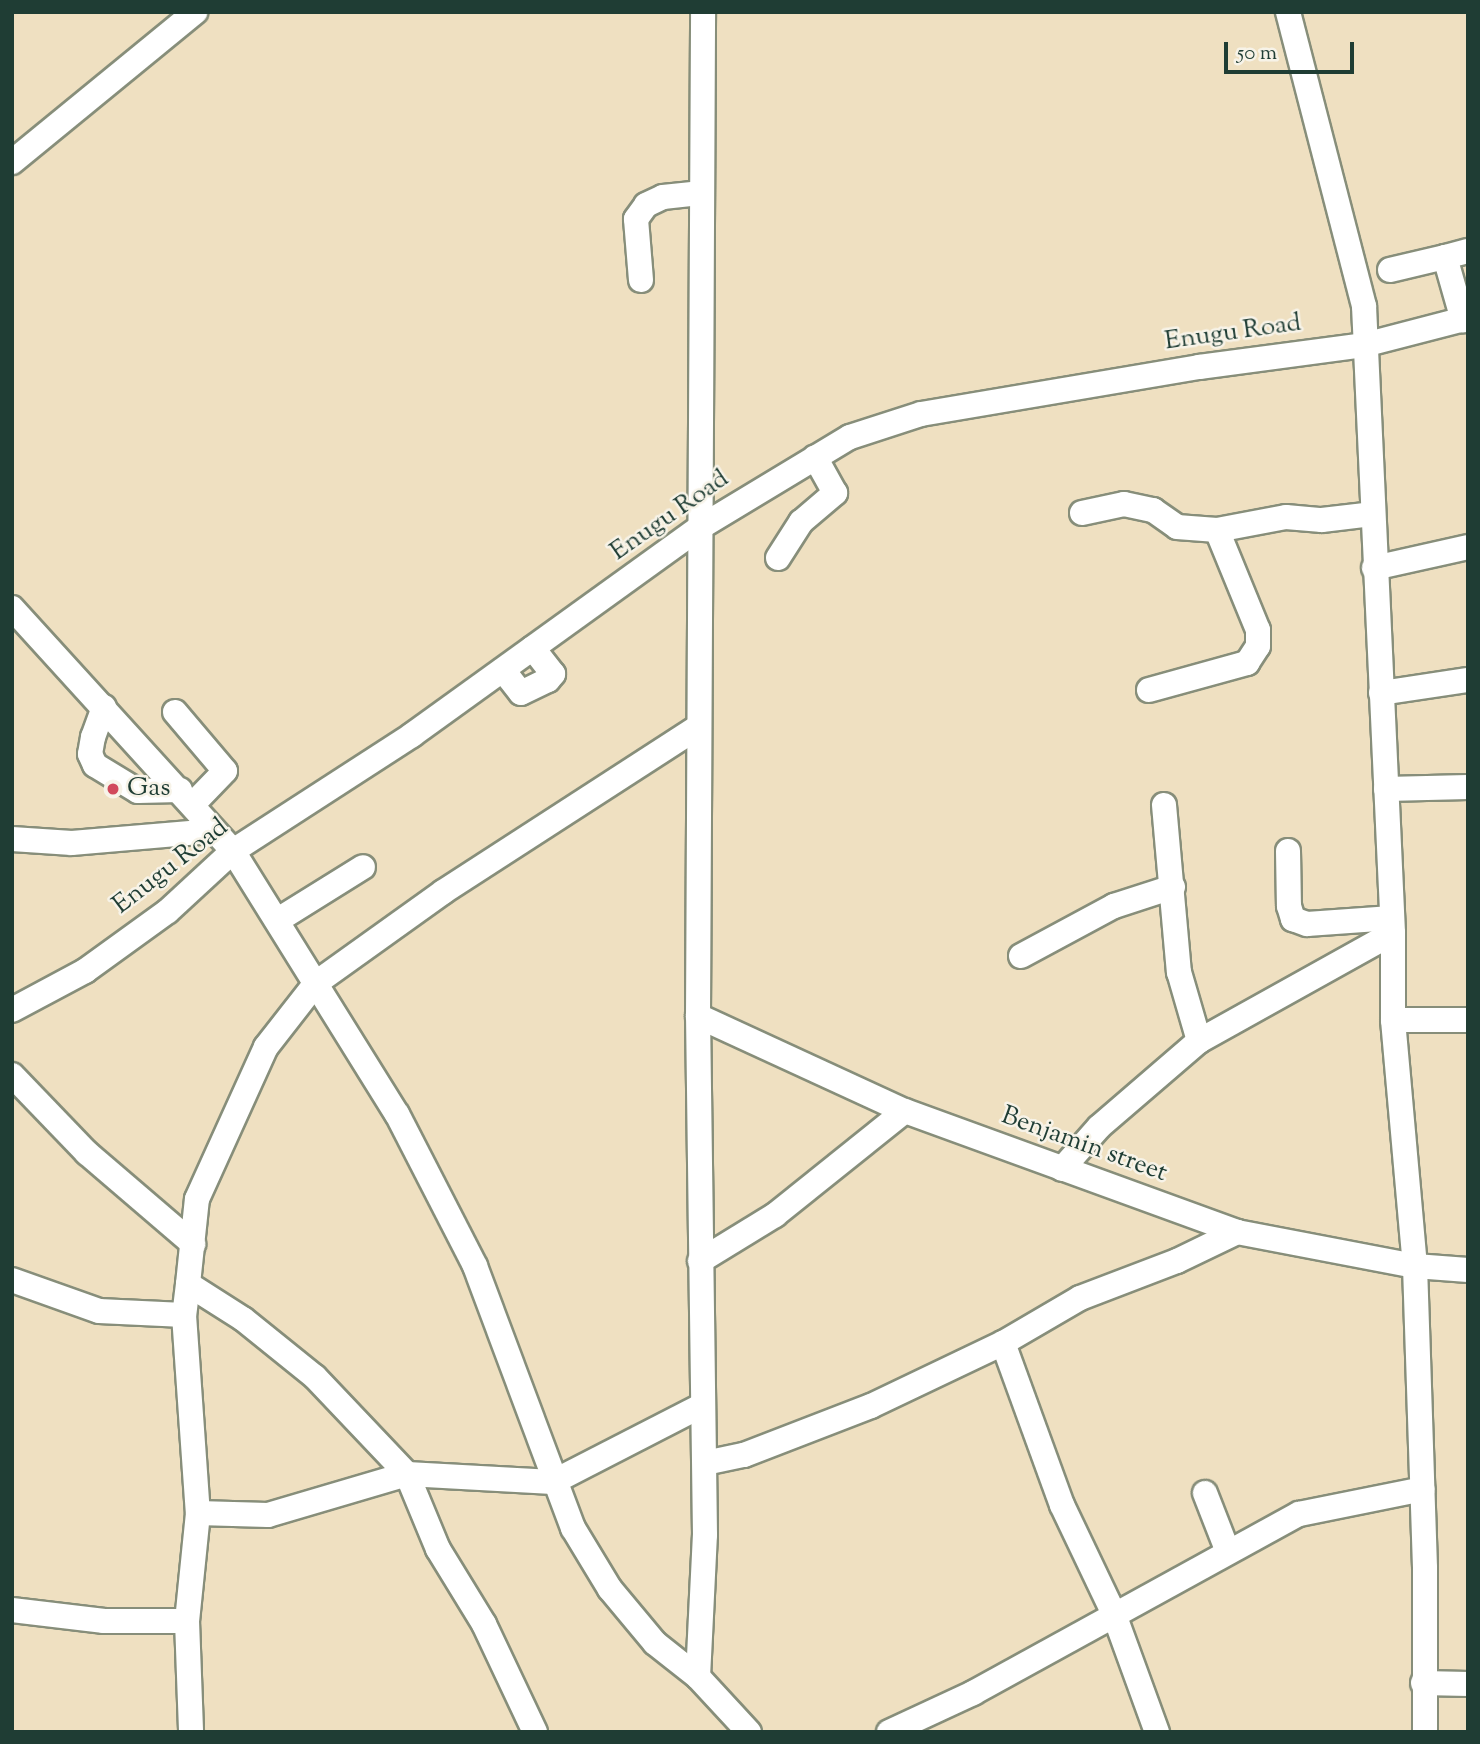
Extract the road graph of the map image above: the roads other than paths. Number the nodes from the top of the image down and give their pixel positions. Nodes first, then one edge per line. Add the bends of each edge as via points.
1 (195, 12) edge
2 (703, 12) edge
3 (1288, 12) edge
4 (12, 162) edge
5 (702, 193) junction
6 (1457, 254) edge
7 (1390, 270) dead end
8 (641, 280) dead end
9 (1465, 319) edge
10 (1364, 345) junction
11 (815, 457) junction
12 (1082, 513) dead end
13 (1372, 514) junction
14 (699, 528) junction
15 (1217, 530) junction
16 (1468, 547) edge
17 (778, 558) dead end
18 (1374, 568) junction
19 (12, 608) edge
20 (534, 648) junction
21 (503, 670) junction
22 (1468, 680) edge
23 (1149, 690) dead end
24 (1381, 694) junction
25 (104, 707) junction
26 (175, 712) dead end
27 (698, 727) junction
28 (1468, 787) edge
29 (1386, 789) junction
30 (186, 797) junction
31 (1164, 805) dead end
32 (213, 831) junction
33 (12, 839) edge
34 (233, 851) junction
35 (1288, 852) dead end
36 (363, 867) dead end
37 (1173, 887) junction
38 (278, 920) junction
39 (1392, 925) junction
40 (1021, 956) dead end
41 (316, 984) junction
42 (12, 1010) edge
43 (698, 1016) junction
44 (1393, 1020) junction
45 (1468, 1020) edge
46 (1199, 1041) junction
47 (12, 1075) edge
48 (905, 1111) junction
49 (1062, 1169) junction
50 (1237, 1232) junction
51 (193, 1244) junction
52 (700, 1261) junction
53 (1415, 1266) junction
54 (1468, 1270) edge
55 (14, 1283) edge
56 (188, 1284) junction
57 (184, 1315) junction
58 (1003, 1343) junction
59 (701, 1406) junction
60 (705, 1463) junction
61 (407, 1474) junction
62 (552, 1482) junction
63 (1423, 1489) junction
64 (1206, 1493) dead end
65 (198, 1513) junction
66 (1228, 1552) junction
67 (12, 1610) edge
68 (1114, 1614) junction
69 (187, 1621) junction
70 (698, 1677) junction
71 (1423, 1683) junction
72 (1468, 1684) edge
73 (191, 1732) edge
74 (535, 1732) edge
75 (749, 1732) edge
76 (889, 1732) edge
77 (1157, 1732) edge
78 (1425, 1732) edge

1 - 4 street
2 - 5 street
3 - 10 street via 1364,306
5 - 8 street via 663,197 646,205 636,219
5 - 14 street
6 - 7 street
6 - 9 street
9 - 10 street, Enugu Road
10 - 11 street, Enugu Road via 1199,367 921,414 850,437
10 - 13 street
11 - 14 street, Enugu Road
11 - 17 street via 835,493 801,522
12 - 15 street via 1125,503 1153,510 1177,527
13 - 15 street via 1322,520 1286,517
13 - 18 street
14 - 20 street, Enugu Road
14 - 27 street
15 - 23 street via 1258,630 1258,646 1247,663
16 - 18 street
18 - 24 street
19 - 25 street
20 - 21 street, Enugu Road
20 - 21 street via 553,674 548,680 521,693
21 - 34 street, Enugu Road via 279,825
22 - 24 street
24 - 29 street
25 - 30 street
25 - 30 street via 91,746 95,765 138,790
26 - 30 street via 225,771
27 - 41 street via 443,892
27 - 43 street
28 - 29 street
29 - 39 street
30 - 32 street
31 - 37 street
32 - 33 street via 72,843
32 - 34 street
34 - 38 street
34 - 42 street, Enugu Road via 168,911 85,971
35 - 39 street via 1293,919 1307,924
36 - 38 street
37 - 40 street via 1114,906
37 - 46 street via 1180,972
38 - 41 street
39 - 44 street
39 - 46 street
41 - 51 street via 266,1047 235,1110 197,1199
41 - 62 street via 397,1114 475,1266
43 - 48 street, Benjamin street
43 - 52 street
44 - 45 street
44 - 53 street
46 - 49 street via 1099,1127
47 - 51 street via 95,1161
48 - 49 street, Benjamin street
48 - 52 street via 775,1215
49 - 50 street, Benjamin street
50 - 53 street, Benjamin street
50 - 58 street via 1080,1298
51 - 56 street
52 - 59 street via 705,1319
53 - 54 street, Benjamin street
53 - 63 street
55 - 57 street via 99,1311
56 - 57 street
56 - 61 street via 243,1319 315,1377
57 - 65 street
58 - 60 street via 871,1406 744,1455
58 - 68 street via 1062,1505
59 - 60 street
59 - 62 street
60 - 70 street
61 - 62 street
61 - 65 street via 268,1515
61 - 74 street via 438,1549 484,1624
62 - 70 street via 610,1589 655,1643
63 - 66 street via 1299,1514
63 - 71 street
64 - 66 street
65 - 69 street
66 - 68 street
67 - 69 street via 104,1621
68 - 76 street via 973,1692
68 - 77 street
69 - 73 street
70 - 75 street
71 - 72 street
71 - 78 street

